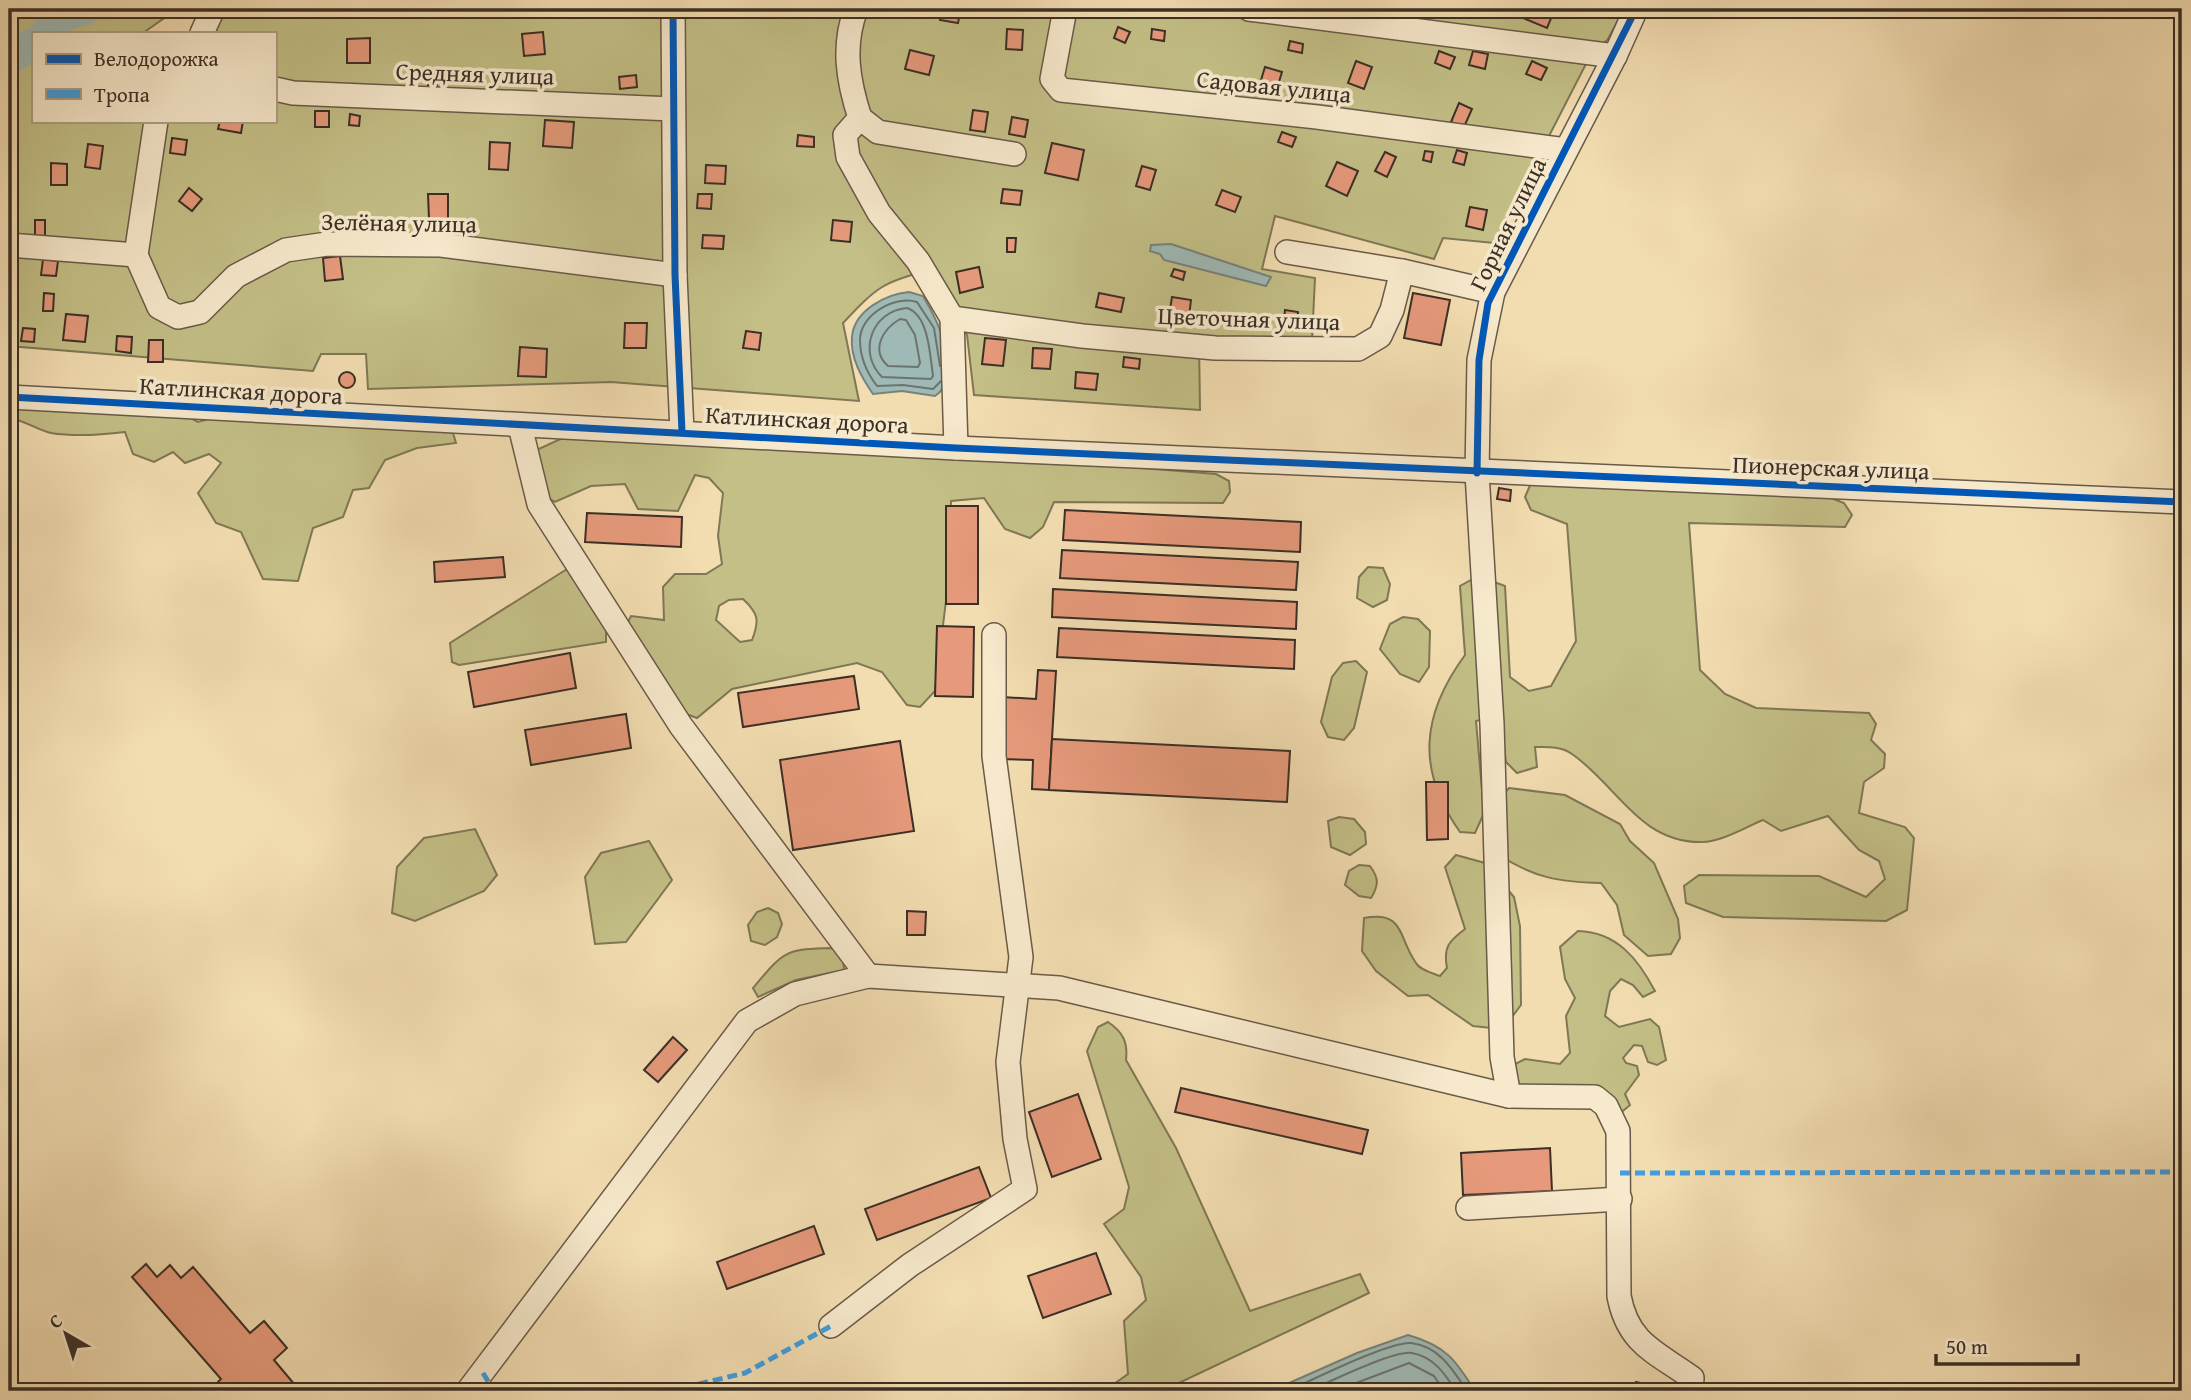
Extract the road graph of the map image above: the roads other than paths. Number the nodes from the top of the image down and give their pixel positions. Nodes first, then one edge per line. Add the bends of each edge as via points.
1 (213, 9) edge
2 (673, 9) edge
3 (856, 9) edge
4 (1065, 9) edge
5 (1249, 9) edge
6 (1636, 9) edge
7 (202, 32) edge
8 (1615, 56) junction
9 (276, 89) edge
10 (673, 109) junction
11 (860, 118) junction
12 (156, 122) edge
13 (1566, 150) junction
14 (1014, 154) dead end
15 (9, 245) edge
16 (1287, 252) dead end
17 (136, 255) junction
18 (1402, 271) junction
19 (675, 275) junction
20 (1493, 292) junction
21 (952, 318) junction
22 (9, 397) edge
23 (520, 426) junction
24 (682, 432) junction
25 (956, 447) junction
26 (1477, 472) junction
27 (2182, 502) edge
28 (994, 635) dead end
29 (868, 976) junction
30 (1019, 986) junction
31 (1509, 1096) junction
32 (1620, 1199) junction
33 (1468, 1208) dead end
34 (831, 1326) dead end
35 (468, 1391) edge
36 (1691, 1391) edge

1 - 7 street
2 - 10 street
3 - 11 street via 848,30 848,83
4 - 13 street, Садовая улица via 1052,79 1061,90
5 - 8 street
6 - 8 street, Горная улица
8 - 13 street, Горная улица
9 - 10 street, Средняя улица
10 - 19 street
11 - 14 street via 878,132
11 - 21 street via 845,135 848,157 879,213 918,261
12 - 17 street
13 - 20 street, Горная улица
15 - 17 street
16 - 18 street
17 - 19 street, Зелёная улица via 159,307 178,317 200,312 236,276 286,250 327,244 441,245
18 - 20 street
18 - 21 street, Цветочная улица via 1380,336 1358,349 1215,348
19 - 24 street
20 - 26 street, Горная улица via 1479,360
21 - 25 street
22 - 23 street, Катлинская дорога
23 - 24 street, Катлинская дорога
23 - 29 street via 539,504 681,726
24 - 25 street, Катлинская дорога
25 - 26 street, Катлинская дорога
26 - 27 street, Пионерская улица
26 - 31 street, Горная улица via 1492,724 1502,1057
28 - 30 street via 994,756 1021,957
29 - 30 street
29 - 35 street via 795,994 747,1021
30 - 31 street via 1059,988
30 - 34 street via 1007,1062 1025,1189 910,1265
31 - 32 street via 1595,1097 1606,1107 1618,1131
32 - 33 street
32 - 36 street via 1619,1296 1624,1322 1636,1338 1692,1378

